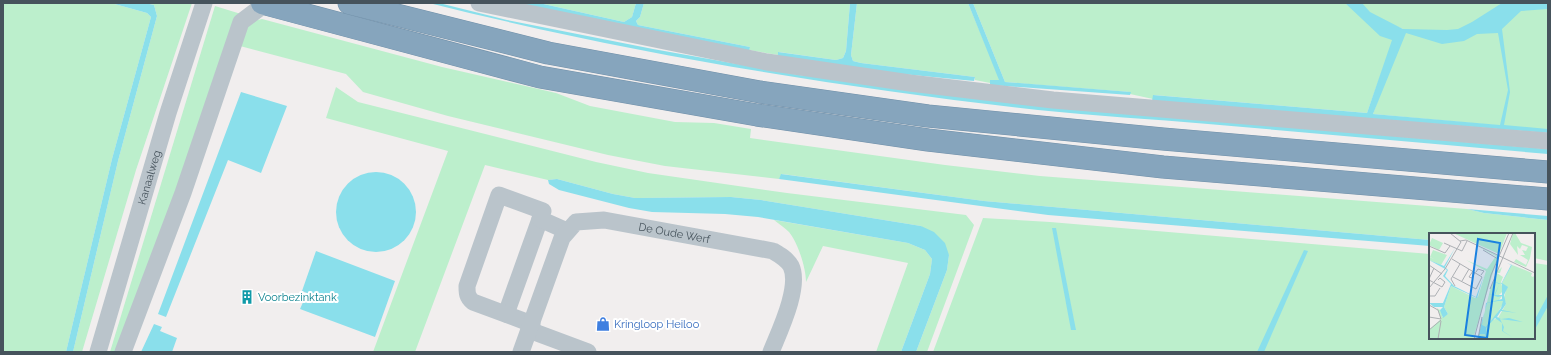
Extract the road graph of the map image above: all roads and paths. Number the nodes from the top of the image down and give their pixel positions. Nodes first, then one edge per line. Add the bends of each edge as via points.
1 (204, 3) edge
2 (264, 3) edge
3 (349, 3) edge
4 (479, 3) edge
5 (1548, 141) edge
6 (1548, 172) edge
7 (1548, 199) edge
8 (540, 220) junction
9 (567, 231) junction
10 (503, 319) junction
11 (529, 329) junction
12 (98, 352) edge
13 (123, 352) edge
14 (521, 352) edge
15 (588, 352) edge
16 (771, 352) edge

1 - 12 street, Kanaalweg via 168,113
2 - 7 highway via 540,77 757,115 928,140 1163,167
2 - 13 street via 242,22 183,193
3 - 6 highway via 548,53 760,92 928,116
4 - 5 street via 767,62 910,83 1053,100
8 - 9 street
8 - 10 street
8 - 10 street via 543,211 499,195 467,286 467,293 473,302
9 - 11 street via 562,238
9 - 16 street, De Oude Werf via 576,222 604,220 772,250 784,257 791,267 794,280 792,295
10 - 11 street
11 - 14 street
11 - 15 street

